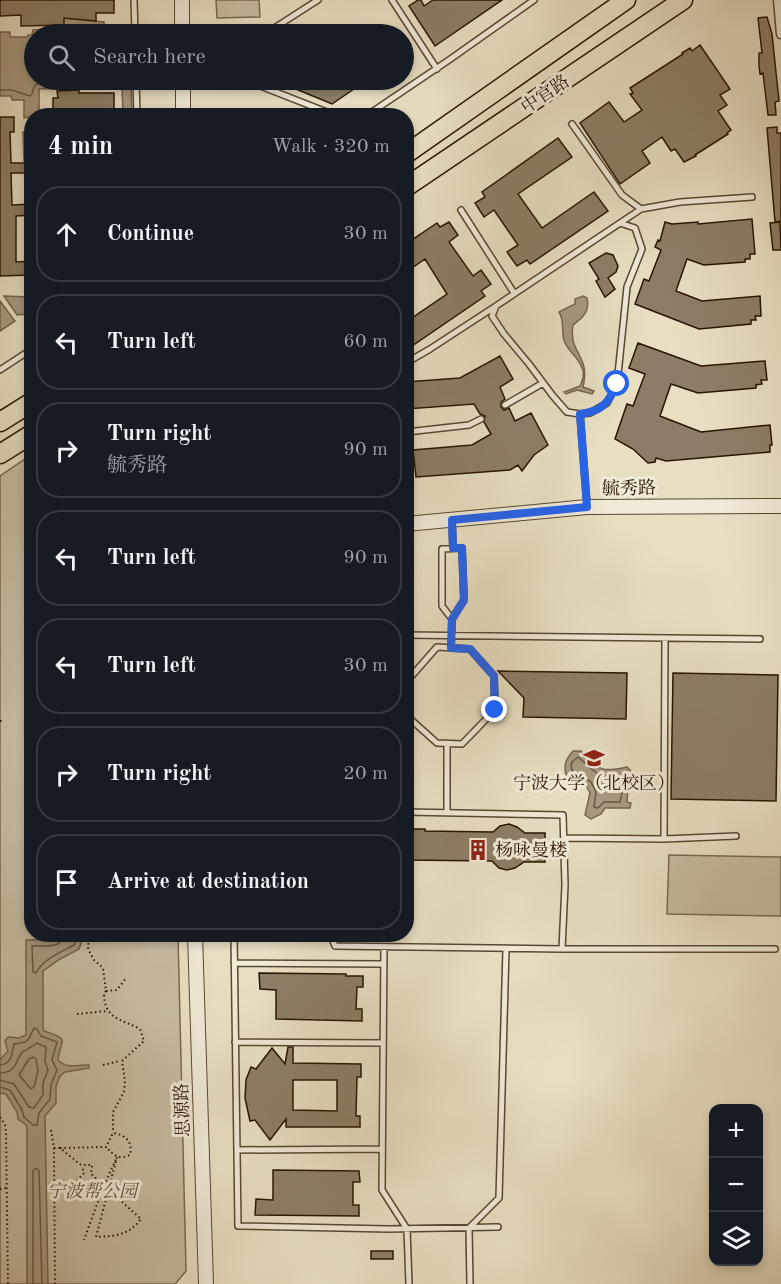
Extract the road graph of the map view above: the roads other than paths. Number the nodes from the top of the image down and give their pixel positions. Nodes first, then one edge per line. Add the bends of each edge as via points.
1 (134, 0) edge
2 (182, 0) edge
3 (318, 0) edge
4 (393, 0) edge
5 (534, 0) edge
6 (626, 0) edge
7 (683, 0) edge
8 (778, 0) edge
9 (135, 24) edge
10 (182, 24) edge
11 (281, 24) edge
12 (408, 24) edge
13 (414, 33) edge
14 (781, 34) edge
15 (437, 69) junction
16 (414, 84) edge
17 (136, 90) edge
18 (183, 90) edge
19 (271, 90) edge
20 (405, 90) edge
21 (137, 108) edge
22 (183, 108) edge
23 (317, 108) edge
24 (378, 108) edge
25 (572, 124) dead end
26 (414, 148) edge
27 (414, 182) edge
28 (752, 197) dead end
29 (641, 209) junction
30 (461, 210) dead end
31 (620, 223) junction
32 (514, 293) junction
33 (496, 306) junction
34 (24, 354) edge
35 (414, 358) edge
36 (0, 370) edge
37 (543, 383) junction
38 (505, 405) dead end
39 (24, 407) edge
40 (580, 414) junction
41 (480, 419) dead end
42 (0, 422) edge
43 (414, 431) edge
44 (24, 439) edge
45 (0, 454) edge
46 (781, 506) edge
47 (587, 507) junction
48 (452, 520) junction
49 (414, 523) edge
50 (453, 548) junction
51 (452, 619) junction
52 (414, 634) edge
53 (452, 635) junction
54 (665, 638) junction
55 (760, 639) dead end
56 (451, 648) junction
57 (414, 673) edge
58 (414, 722) edge
59 (447, 744) junction
60 (414, 812) edge
61 (447, 813) junction
62 (736, 836) dead end
63 (565, 838) junction
64 (664, 839) junction
65 (195, 942) edge
66 (234, 942) edge
67 (333, 942) edge
68 (384, 948) junction
69 (506, 949) junction
70 (562, 949) junction
71 (775, 949) dead end
72 (234, 963) junction
73 (384, 964) junction
74 (235, 1042) junction
75 (383, 1043) junction
76 (237, 1149) junction
77 (382, 1149) junction
78 (498, 1227) dead end
79 (469, 1228) junction
80 (407, 1229) junction
81 (206, 1284) edge
82 (410, 1284) edge
83 (470, 1284) edge

1 - 9 lane
2 - 10 street
3 - 11 lane
4 - 12 lane
5 - 15 lane
6 - 26 main road, 中官路
7 - 27 main road, 中官路
8 - 14 street
13 - 15 lane
15 - 16 lane
17 - 21 lane
18 - 22 street
19 - 23 lane
20 - 24 lane
25 - 29 lane via 622,195
28 - 29 lane
29 - 31 lane
30 - 32 lane
31 - 32 lane
31 - 40 lane via 635,228 642,249 627,287 617,384 608,403
32 - 33 lane
33 - 35 lane
33 - 37 lane via 492,316
34 - 36 lane
37 - 38 lane
37 - 40 lane via 567,412
39 - 42 main road
40 - 47 lane
41 - 43 lane via 469,425
44 - 45 main road
46 - 47 street, 毓秀路
47 - 48 street, 毓秀路
48 - 49 street, 毓秀路
48 - 50 lane
50 - 51 lane via 462,548 464,600
50 - 51 lane via 442,549 442,606
51 - 53 lane
52 - 53 lane
53 - 54 lane
53 - 56 lane
54 - 55 lane
54 - 64 lane
56 - 57 lane via 437,647
56 - 59 lane via 470,649 494,676 495,710 462,744
58 - 59 lane via 437,743
59 - 61 lane
60 - 61 lane
61 - 63 lane via 563,816
62 - 64 lane
63 - 64 lane
63 - 70 lane
65 - 81 street, 思源路
66 - 72 lane
67 - 68 lane via 335,946
68 - 69 lane
68 - 73 lane
69 - 70 lane
69 - 79 lane via 499,1198
70 - 71 lane
72 - 73 lane
72 - 74 lane
73 - 75 lane
74 - 75 lane
74 - 76 lane
75 - 77 lane
76 - 77 lane
76 - 80 lane via 238,1226
77 - 80 lane via 382,1190
78 - 79 lane
79 - 80 lane
79 - 83 lane
80 - 82 lane

